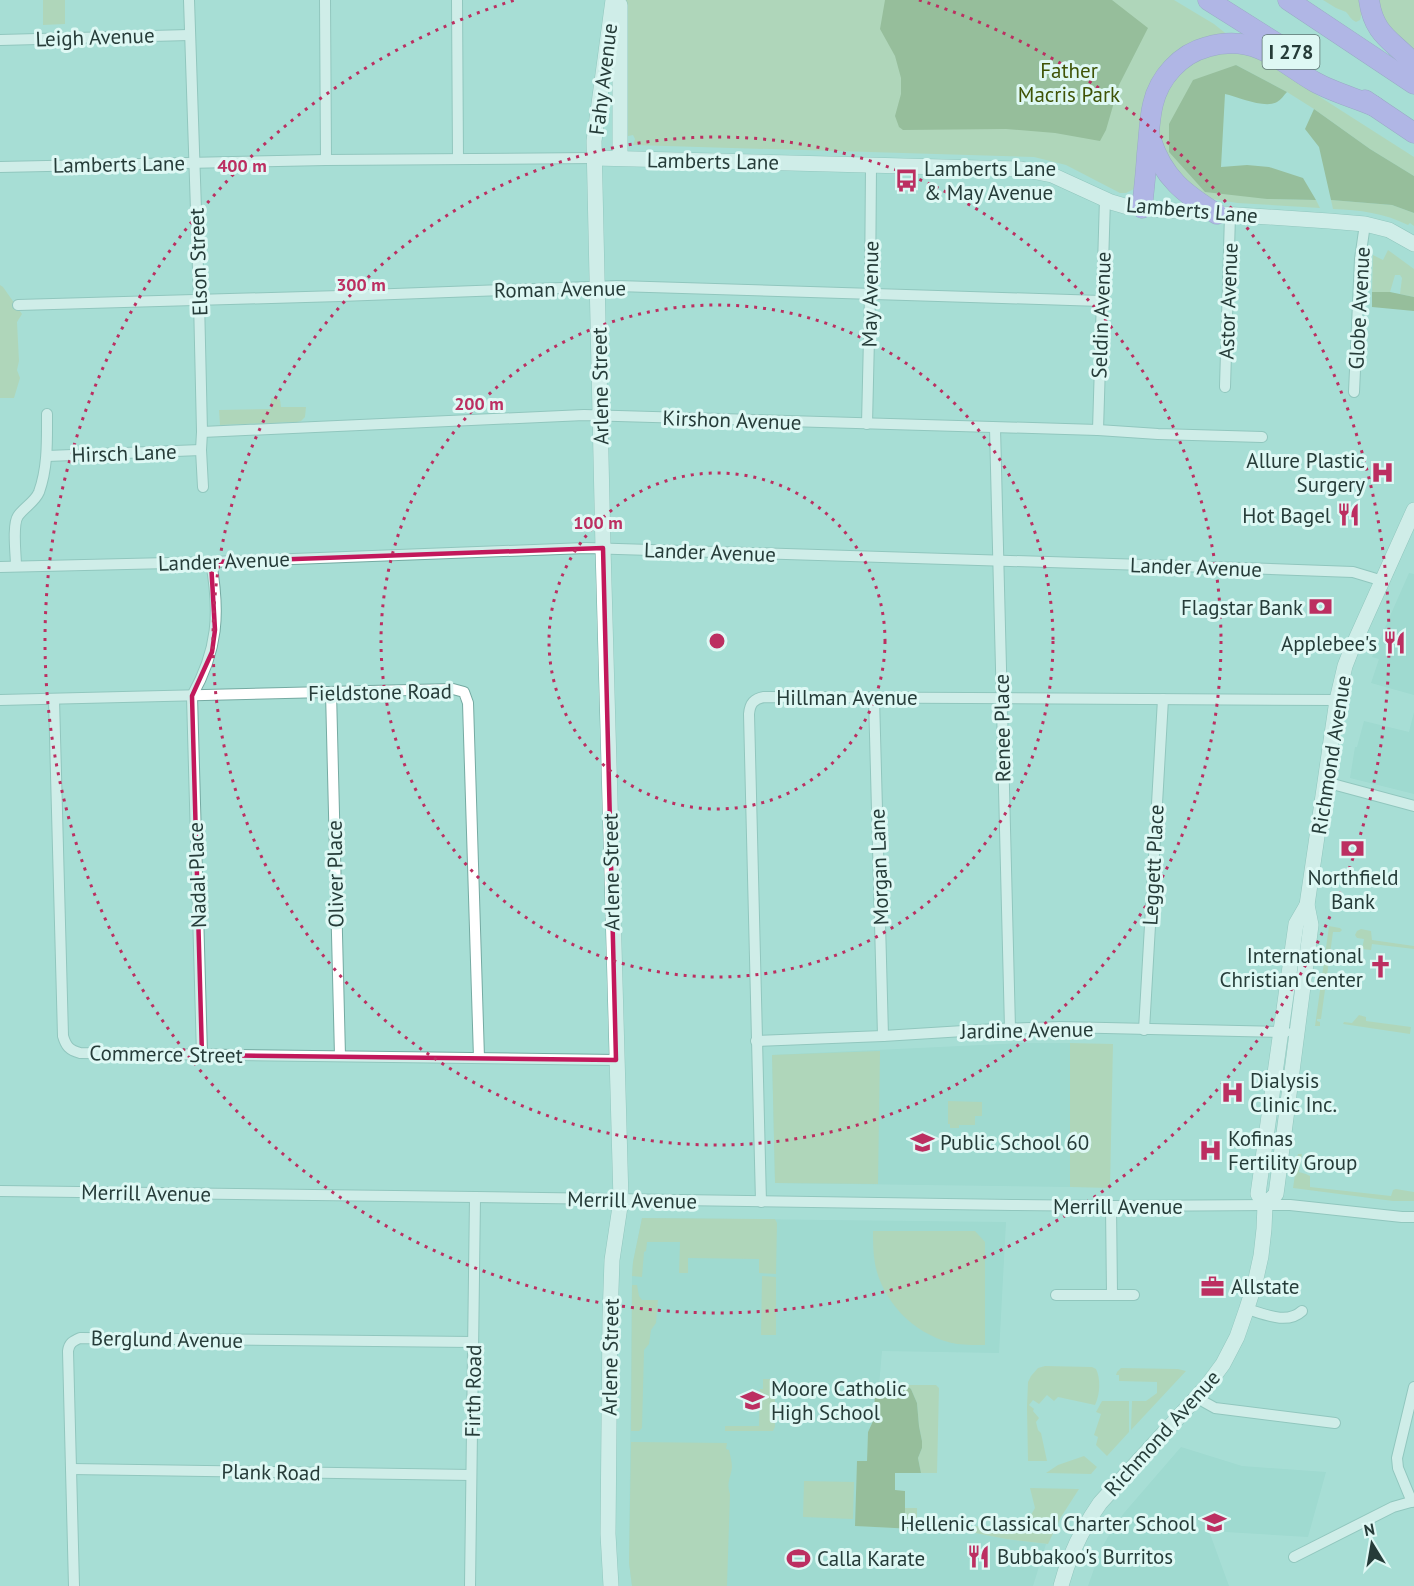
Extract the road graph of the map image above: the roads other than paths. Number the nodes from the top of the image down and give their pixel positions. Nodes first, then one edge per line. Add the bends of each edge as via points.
1 (189, 0) edge
2 (325, 0) edge
3 (457, 0) edge
4 (613, 0) edge
5 (620, 0) edge
6 (1208, 0) edge
7 (1287, 0) edge
8 (1369, 0) edge
9 (189, 35) junction
10 (0, 40) edge
11 (1414, 64) edge
12 (1414, 84) edge
13 (1374, 106) junction
14 (1414, 133) edge
15 (1149, 135) junction
16 (595, 158) junction
17 (620, 158) junction
18 (458, 159) junction
19 (326, 160) junction
20 (195, 162) junction
21 (871, 165) junction
22 (0, 167) edge
23 (1105, 199) junction
24 (1142, 208) junction
25 (1224, 214) junction
26 (1365, 224) junction
27 (1414, 244) edge
28 (598, 286) junction
29 (870, 294) junction
30 (200, 300) junction
31 (1101, 301) junction
32 (18, 305) dead end
33 (1225, 387) dead end
34 (1354, 392) dead end
35 (47, 414) dead end
36 (601, 416) junction
37 (867, 424) junction
38 (995, 428) junction
39 (1098, 430) junction
40 (202, 432) junction
41 (1262, 437) dead end
42 (201, 450) junction
43 (47, 456) junction
44 (203, 487) dead end
45 (1414, 510) edge
46 (603, 548) junction
47 (999, 561) junction
48 (211, 562) junction
49 (16, 566) junction
50 (0, 567) edge
51 (1383, 581) junction
52 (331, 692) junction
53 (192, 696) junction
54 (874, 697) junction
55 (1001, 698) junction
56 (54, 699) junction
57 (1162, 699) junction
58 (0, 700) edge
59 (1337, 700) junction
60 (1325, 782) junction
61 (1414, 806) edge
62 (1307, 905) junction
63 (1010, 1029) junction
64 (1144, 1030) junction
65 (1280, 1032) junction
66 (1297, 1033) junction
67 (883, 1036) junction
68 (756, 1041) junction
69 (202, 1055) junction
70 (340, 1056) junction
71 (479, 1058) junction
72 (616, 1060) junction
73 (0, 1191) edge
74 (475, 1197) junction
75 (621, 1200) junction
76 (761, 1202) junction
77 (1264, 1205) junction
78 (1112, 1206) junction
79 (1414, 1217) edge
80 (1056, 1294) dead end
81 (1112, 1294) junction
82 (1134, 1295) dead end
83 (1247, 1309) junction
84 (1302, 1311) dead end
85 (473, 1342) junction
86 (1414, 1387) edge
87 (1197, 1398) junction
88 (1335, 1423) dead end
89 (70, 1469) junction
90 (471, 1475) junction
91 (1413, 1501) edge
92 (1294, 1557) dead end
93 (74, 1586) edge
94 (470, 1586) edge
95 (610, 1586) edge
96 (1061, 1586) edge

1 - 9 street, Elson Street
2 - 19 street
3 - 18 street
4 - 16 main road, Fahy Avenue
5 - 17 main road, Fahy Avenue
6 - 13 highway, I 278
7 - 12 highway, I 278
8 - 11 highway via 1379,29
9 - 10 street, Leigh Avenue
9 - 20 street, Elson Street
13 - 14 highway, I 278
13 - 15 highway via 1317,83 1258,48 1221,44 1195,52 1171,69 1156,94
15 - 24 highway
15 - 25 highway via 1166,174 1191,197
16 - 17 main road, Lamberts Lane
16 - 18 street, Lamberts Lane
16 - 28 main road, Arlene Street
17 - 21 main road, Lamberts Lane
18 - 19 street, Lamberts Lane
19 - 20 street, Lamberts Lane
20 - 22 street, Lamberts Lane
20 - 30 street, Elson Street
21 - 23 main road, Lamberts Lane via 1032,170 1063,179
21 - 29 street, May Avenue
23 - 24 main road, Lamberts Lane
23 - 31 street, Seldin Avenue
24 - 25 main road, Lamberts Lane
25 - 26 main road, Lamberts Lane
25 - 33 street, Astor Avenue
26 - 27 main road, Lamberts Lane via 1389,230
26 - 34 street, Globe Avenue
28 - 29 street, Roman Avenue
28 - 30 street, Roman Avenue
28 - 36 main road, Arlene Street
29 - 31 street, Roman Avenue
29 - 37 street, May Avenue
30 - 32 street, Roman Avenue
30 - 40 street, Elson Street
31 - 39 street, Seldin Avenue
35 - 43 street, Hirsch Lane
36 - 37 street, Kirshon Avenue
36 - 40 street, Kirshon Avenue
36 - 46 main road, Arlene Street
37 - 38 street, Kirshon Avenue
38 - 39 street, Kirshon Avenue
38 - 47 street, Renee Place
39 - 41 street, Kirshon Avenue
40 - 42 street, Elson Street
42 - 43 street, Hirsch Lane
42 - 44 street, Elson Street
43 - 49 street, Hirsch Lane via 37,497 17,516
45 - 51 main road, Richmond Avenue
46 - 47 street, Lander Avenue
46 - 48 street, Lander Avenue
46 - 72 main road, Arlene Street
47 - 51 street, Lander Avenue via 1353,572
47 - 55 street, Renee Place
48 - 49 street, Lander Avenue
48 - 53 street via 215,598 212,652
49 - 50 street, Lander Avenue
51 - 59 main road, Richmond Avenue via 1345,666
52 - 53 street, Fieldstone Road
52 - 70 street, Oliver Place
52 - 71 street, Fieldstone Road via 453,689 467,697
53 - 56 street, Fieldstone Road
53 - 69 street, Nadal Place
54 - 55 street, Hillman Avenue
54 - 67 street, Morgan Lane
54 - 68 street, Hillman Avenue via 764,697 752,702
55 - 57 street, Hillman Avenue
55 - 63 street, Renee Place
56 - 58 street, Fieldstone Road
56 - 69 street, Commerce Street via 65,1042 68,1048 80,1053
57 - 59 street, Hillman Avenue
57 - 64 street, Leggett Place
59 - 60 main road, Richmond Avenue
60 - 61 street
60 - 62 main road, Richmond Avenue
62 - 65 main road, Richmond Avenue via 1296,924
62 - 66 main road, Richmond Avenue via 1311,925
63 - 64 street, Jardine Avenue
63 - 67 street, Jardine Avenue
64 - 65 street, Jardine Avenue
65 - 66 street, Jardine Avenue
65 - 77 main road, Richmond Avenue via 1258,1194
66 - 77 main road, Richmond Avenue via 1276,1194
67 - 68 street, Jardine Avenue
68 - 76 street, Hillman Avenue
69 - 70 street, Commerce Street
70 - 71 street, Commerce Street
71 - 72 street, Commerce Street
72 - 75 main road, Arlene Street
73 - 74 street, Merrill Avenue
74 - 75 street, Merrill Avenue
74 - 85 street, Firth Road
75 - 76 street, Merrill Avenue
75 - 95 main road, Arlene Street via 612,1260 610,1318
76 - 78 street, Merrill Avenue
77 - 78 street, Merrill Avenue
77 - 79 street, Merrill Avenue
77 - 83 main road, Richmond Avenue via 1261,1256
78 - 81 street
80 - 81 street
81 - 82 street
83 - 84 street via 1290,1318
83 - 87 main road, Richmond Avenue via 1223,1364
85 - 89 street, Berglund Avenue via 80,1338 68,1345
85 - 90 street, Firth Road
86 - 91 street via 1397,1458
87 - 88 street via 1215,1408
87 - 96 main road, Richmond Avenue via 1086,1522
89 - 90 street, Plank Road
89 - 93 street, Berglund Avenue
90 - 94 street, Firth Road
91 - 92 street

